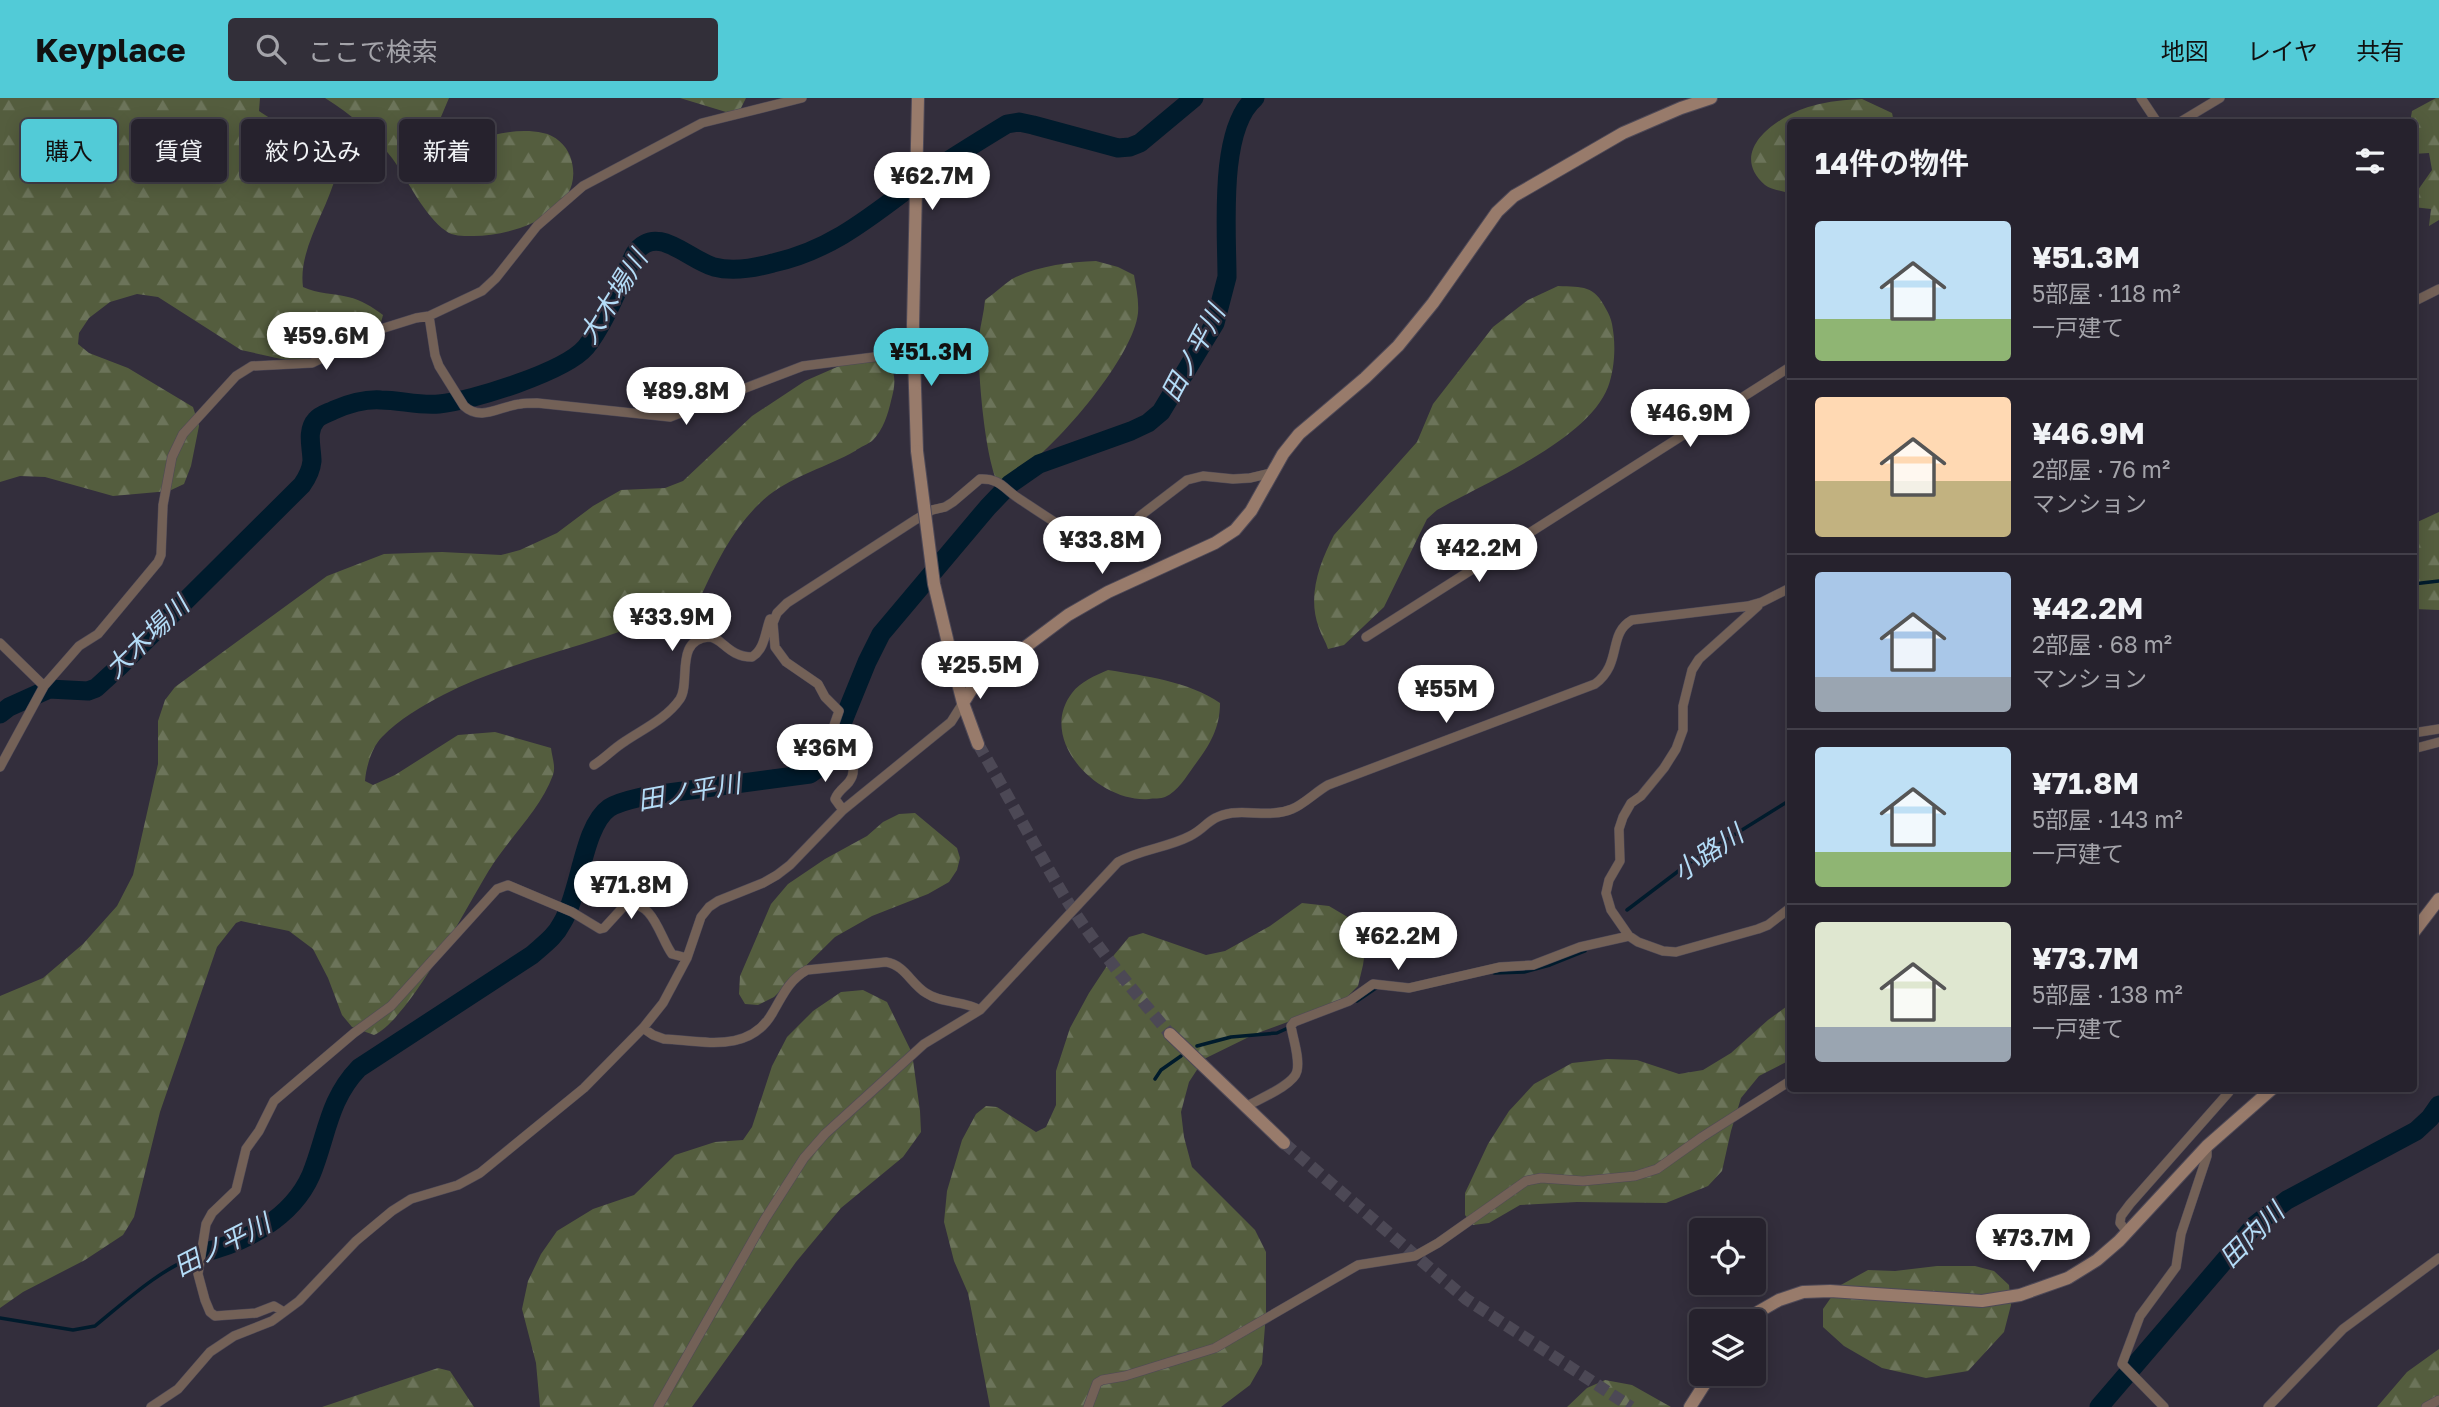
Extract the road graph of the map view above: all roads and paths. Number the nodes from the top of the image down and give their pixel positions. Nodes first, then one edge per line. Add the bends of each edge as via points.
1 (802, 98) edge
2 (918, 98) edge
3 (1711, 98) edge
4 (2141, 98) edge
5 (2220, 98) edge
6 (2155, 119) edge
7 (2185, 119) edge
8 (2439, 289) edge
9 (2417, 300) edge
10 (429, 316) junction
11 (914, 352) junction
12 (1787, 369) edge
13 (1272, 473) junction
14 (1787, 590) edge
15 (1762, 602) junction
16 (776, 613) junction
17 (1366, 637) dead end
18 (0, 643) edge
19 (43, 687) junction
20 (963, 703) junction
21 (2439, 729) edge
22 (2417, 732) edge
23 (2439, 742) edge
24 (978, 744) tunnel mouth
25 (2417, 748) edge
26 (594, 765) dead end
27 (0, 767) edge
28 (843, 810) junction
29 (2439, 899) edge
30 (1787, 910) edge
31 (2417, 928) edge
32 (1629, 936) junction
33 (687, 958) junction
34 (980, 1010) junction
35 (643, 1028) junction
36 (1170, 1034) tunnel mouth
37 (1787, 1083) edge
38 (2229, 1092) dead end
39 (2268, 1092) edge
40 (1247, 1107) junction
41 (1284, 1143) tunnel mouth
42 (2207, 1146) junction
43 (2127, 1233) junction
44 (2439, 1258) edge
45 (1763, 1309) edge
46 (284, 1312) junction
47 (1703, 1386) edge
48 (2439, 1400) edge
49 (151, 1407) edge
50 (658, 1407) edge
51 (1088, 1407) edge
52 (1690, 1407) edge
53 (2165, 1407) edge
54 (2268, 1407) edge
55 (2426, 1407) edge

1 - 10 street via 702,123 583,186 537,226 482,290
2 - 11 street
3 - 13 street via 1623,133 1514,196 1497,212 1398,345 1299,434
4 - 6 street
5 - 7 street
8 - 9 street
10 - 11 street via 439,366 464,406 481,414 537,403 670,417 803,366
10 - 19 street via 384,328 312,363 252,366 236,376 183,434 172,457 158,562 98,634 79,646
11 - 20 street, bridge via 917,450 934,584
12 - 17 street
13 - 16 street via 1187,480 1106,547 1089,542 994,480 980,479 953,502 915,520
13 - 20 street via 1235,530 1068,615 973,687
14 - 15 street
15 - 32 street via 1699,659 1692,670 1676,749 1623,817 1620,861 1606,893 1611,910
15 - 34 street via 1632,620 1619,634 1611,668 1595,684 1328,785 1294,808 1215,817 1189,837 1132,854 1118,862
16 - 26 street via 762,646 752,657 734,654 715,638 692,646 684,664 679,701 661,719
16 - 28 street via 773,635 780,656 818,684 839,711 831,734 849,755 853,772 836,794
18 - 19 street
19 - 27 street
20 - 24 street
20 - 28 street via 951,722
21 - 22 street
23 - 25 street
28 - 33 street via 777,875 709,907
29 - 31 street
30 - 32 street via 1758,929 1676,952
32 - 40 street via 1580,947 1533,965 1500,967 1409,988 1373,984 1349,1001 1294,1022 1296,1075
33 - 35 street via 663,1003
33 - 46 street via 672,954 654,919 636,905 625,905 600,929 508,885 497,889 391,1006 274,1101 246,1149 236,1190 209,1218 198,1274 212,1315 256,1313 274,1306
34 - 35 street via 928,995 902,968 886,962 807,970 786,988 763,1028 735,1042 664,1039
34 - 50 street via 924,1044 804,1158
35 - 46 street via 584,1088 481,1173 411,1199 392,1211
36 - 40 street
37 - 51 street via 1657,1169 1583,1181 1526,1181 1415,1256 1358,1265 1214,1348 1102,1380
38 - 43 street via 2125,1210 2120,1223
39 - 42 street
40 - 41 street
42 - 43 street
42 - 53 street via 2176,1267 2140,1316 2122,1364
43 - 45 street via 2068,1278 2020,1295 1982,1301 1803,1292
44 - 54 street via 2343,1329
46 - 49 street via 210,1352 178,1389
47 - 52 street
48 - 55 street

